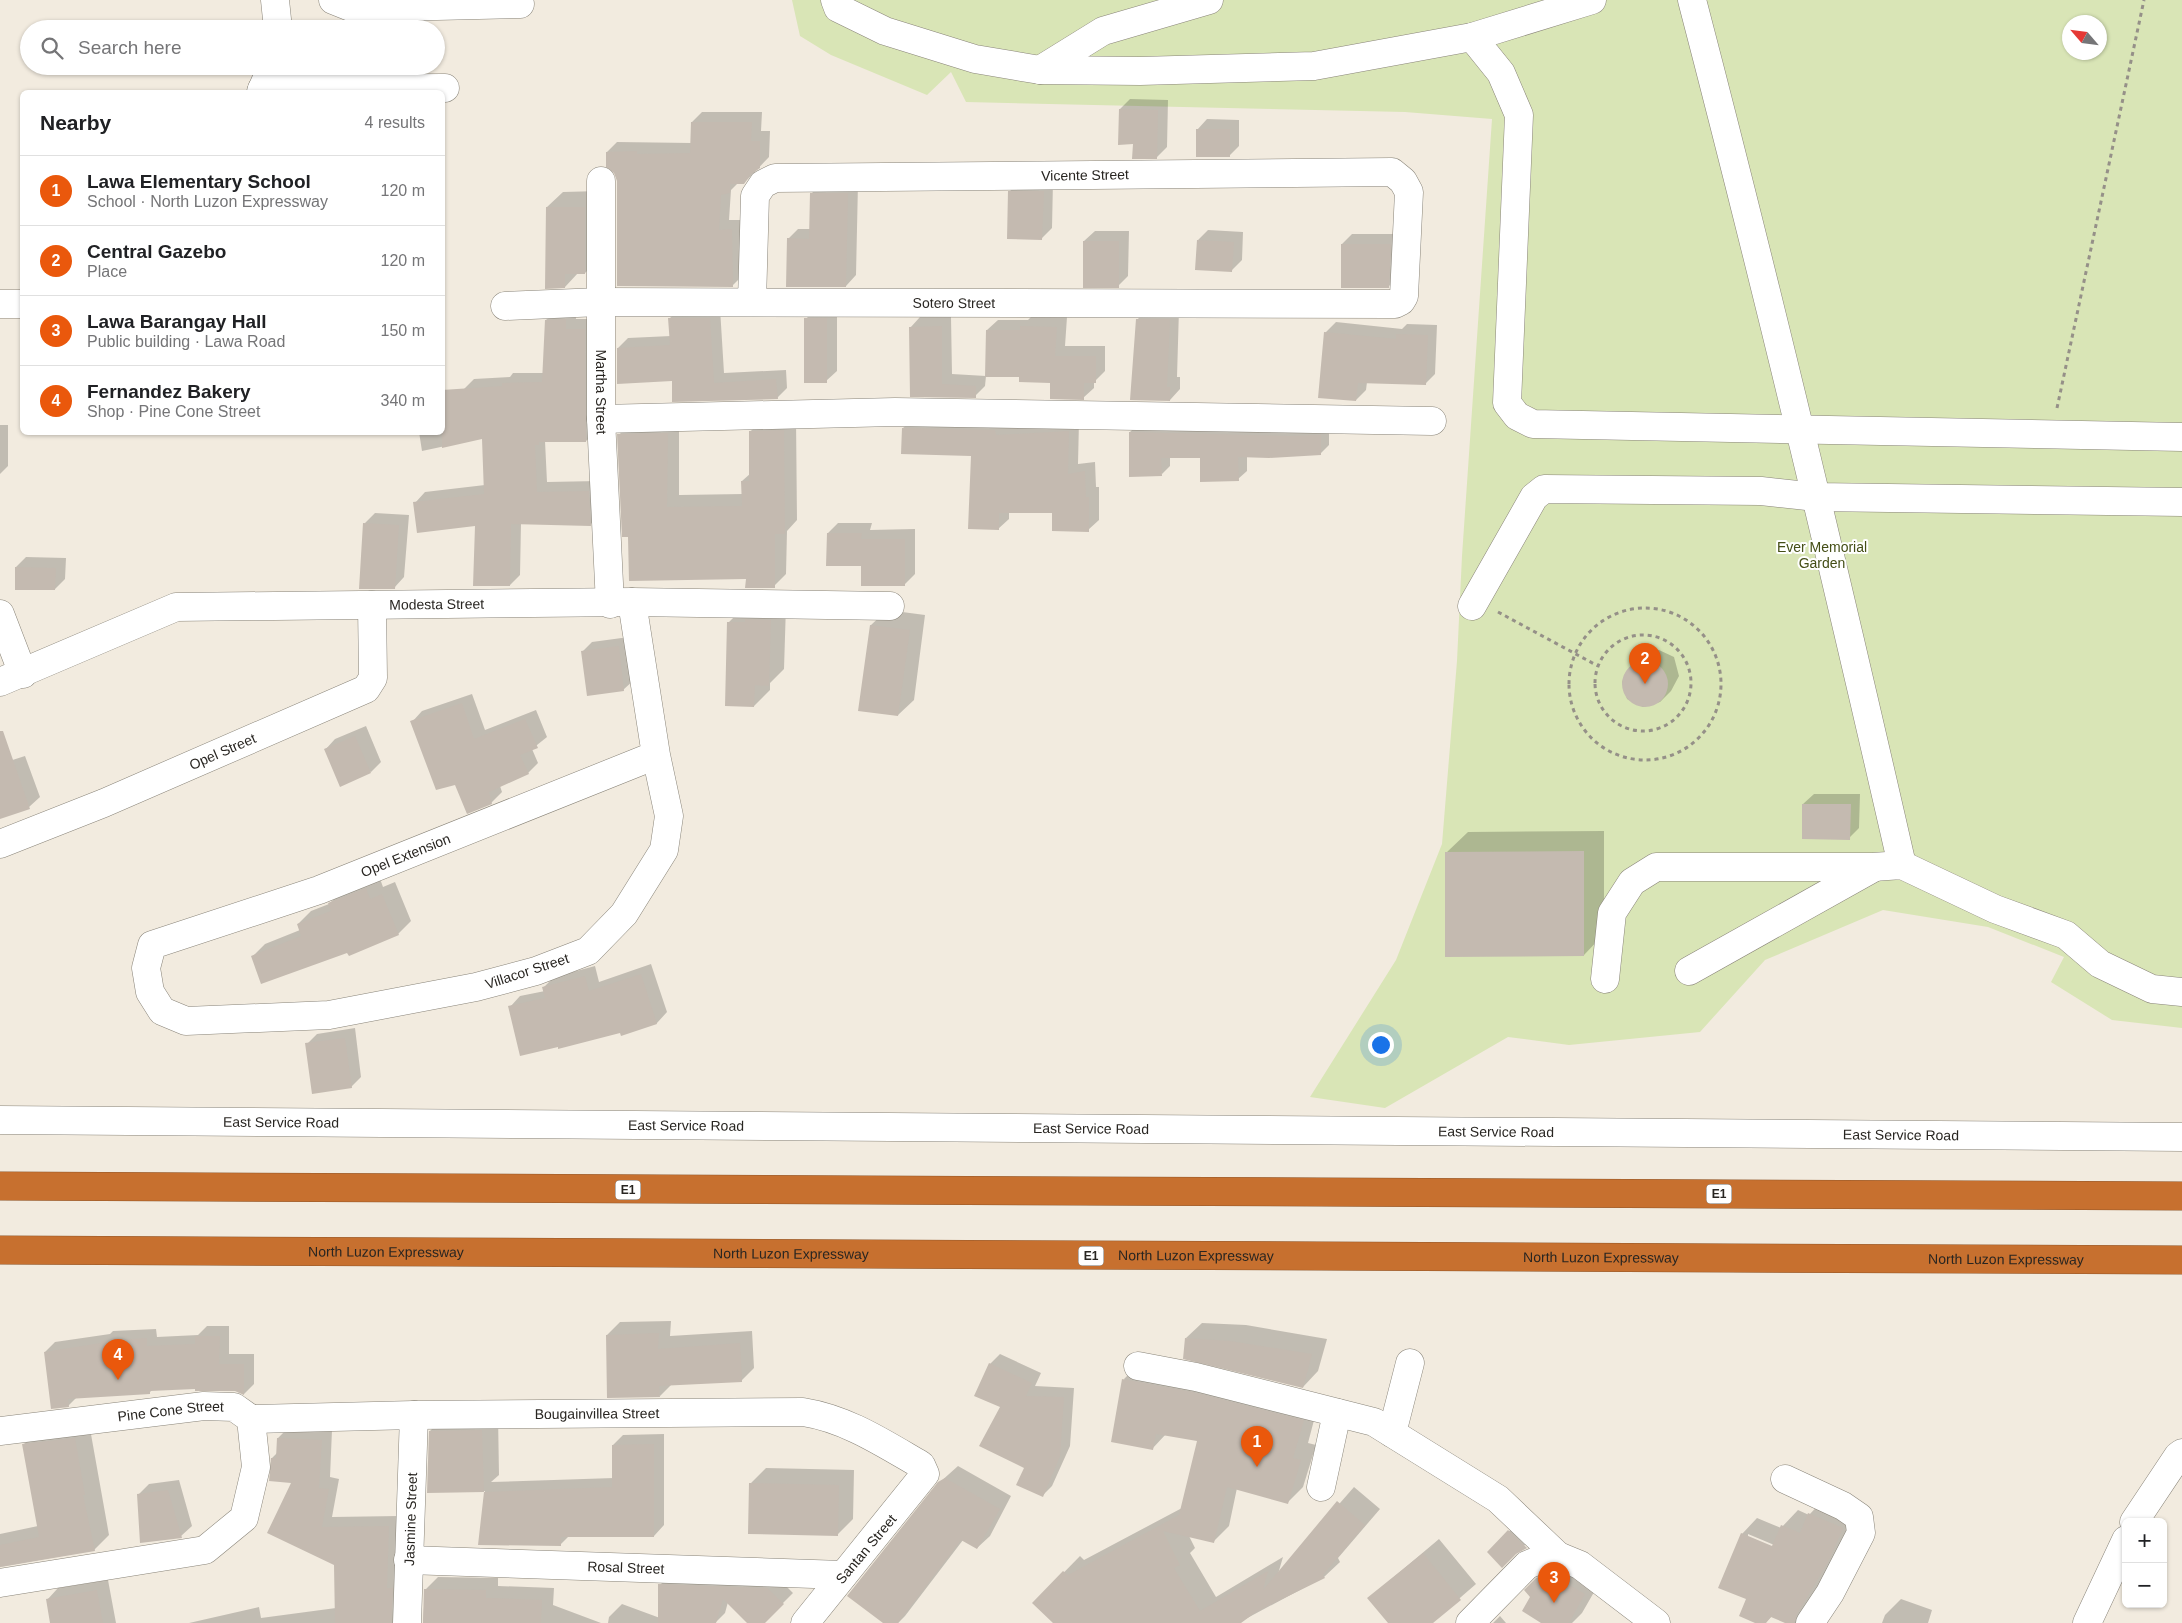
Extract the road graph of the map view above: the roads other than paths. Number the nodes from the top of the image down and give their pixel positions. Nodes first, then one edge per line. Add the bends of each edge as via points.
1 (275, 0) edge
2 (333, 0) edge
3 (866, 0) edge
4 (1209, 0) edge
5 (1592, 0) edge
6 (1692, 0) edge
7 (520, 4) dead end
8 (836, 4) edge
9 (277, 20) edge
10 (1472, 37) junction
11 (1040, 70) junction
12 (265, 83) edge
13 (445, 88) dead end
14 (601, 181) dead end
15 (600, 302) junction
16 (752, 302) junction
17 (1401, 302) joint
18 (0, 304) edge
19 (20, 304) edge
20 (505, 306) dead end
21 (601, 419) junction
22 (1432, 421) dead end
23 (1799, 431) junction
24 (2182, 437) edge
25 (1816, 497) junction
26 (2182, 502) edge
27 (1474, 602) road end
28 (621, 603) junction
29 (372, 605) junction
30 (890, 606) dead end
31 (0, 614) edge
32 (11, 678) edge
33 (656, 755) junction
34 (0, 844) edge
35 (1902, 865) junction
36 (1873, 868) junction
37 (152, 945) joint
38 (1689, 971) dead end
39 (1605, 979) dead end
40 (2182, 992) edge
41 (0, 1120) edge
42 (2182, 1137) edge
43 (0, 1186) edge
44 (2182, 1196) edge
45 (0, 1250) edge
46 (2182, 1260) edge
47 (1410, 1363) dead end
48 (1138, 1366) dead end
49 (1337, 1413) junction
50 (414, 1415) junction
51 (250, 1420) junction
52 (0, 1431) edge
53 (1392, 1433) junction
54 (2182, 1453) edge
55 (925, 1474) joint
56 (1785, 1479) dead end
57 (1321, 1487) dead end
58 (2137, 1518) edge
59 (2122, 1549) edge
60 (1558, 1556) junction
61 (408, 1560) junction
62 (844, 1575) junction
63 (0, 1583) edge
64 (407, 1623) edge
65 (805, 1623) edge
66 (1470, 1623) edge
67 (1656, 1623) edge
68 (1810, 1623) edge
69 (2088, 1623) edge

1 - 9 street
2 - 7 street via 353,8
3 - 8 street
4 - 11 street via 1103,31
5 - 10 street
6 - 23 street via 1755,240
8 - 11 street via 885,31 975,59
10 - 11 street via 1314,66
10 - 23 street via 1501,73 1519,116 1507,403 1517,416 1533,424
12 - 13 street
14 - 15 street, Martha Street
15 - 16 street, Sotero Street
15 - 20 street, Sotero Street
15 - 21 street, Martha Street
16 - 17 street, Sotero Street
16 - 17 street, Vicente Street via 755,196 763,184 775,178 1382,172 1392,172 1403,181 1409,192 1404,296
18 - 19 street
21 - 22 street via 895,412
21 - 28 street, Martha Street
23 - 24 street
23 - 25 street
25 - 26 street
25 - 27 street via 1761,492 1544,490 1534,497
25 - 35 street
28 - 29 street, Modesta Street
28 - 30 street, Modesta Street
28 - 33 street, Villacor Street
29 - 32 street, Modesta Street via 176,607
29 - 34 street, Opel Street via 373,678 366,689 104,803
31 - 32 street
33 - 37 street, Opel Extension via 318,890
33 - 37 street, Villacor Street via 669,816 664,850 624,914 588,951 536,971 476,987 329,1015 186,1021 162,1011 150,992 146,968
35 - 36 street
35 - 40 street via 1995,909 2066,935 2100,964 2152,990
36 - 38 street
36 - 39 street via 1656,867 1632,882 1612,913
41 - 42 street, East Service Road
43 - 44 highway, E1
45 - 46 highway, North Luzon Expressway / E1
47 - 53 street
48 - 49 street via 1196,1377
49 - 53 street via 1374,1422
49 - 57 street
50 - 51 street, Bougainvillea Street
50 - 55 street, Bougainvillea Street via 803,1412 828,1416 867,1434 921,1465
50 - 61 street, Jasmine Street
51 - 52 street, Pine Cone Street via 234,1407 204,1406
51 - 63 street via 256,1466 244,1518 205,1550
53 - 60 street via 1498,1499
54 - 58 street
55 - 62 street, Santan Street
56 - 68 street via 1859,1517 1861,1532 1830,1593
59 - 69 street
60 - 66 street via 1527,1565
60 - 67 street via 1580,1565
61 - 62 street, Rosal Street
61 - 64 street, Jasmine Street
62 - 65 street, Santan Street

